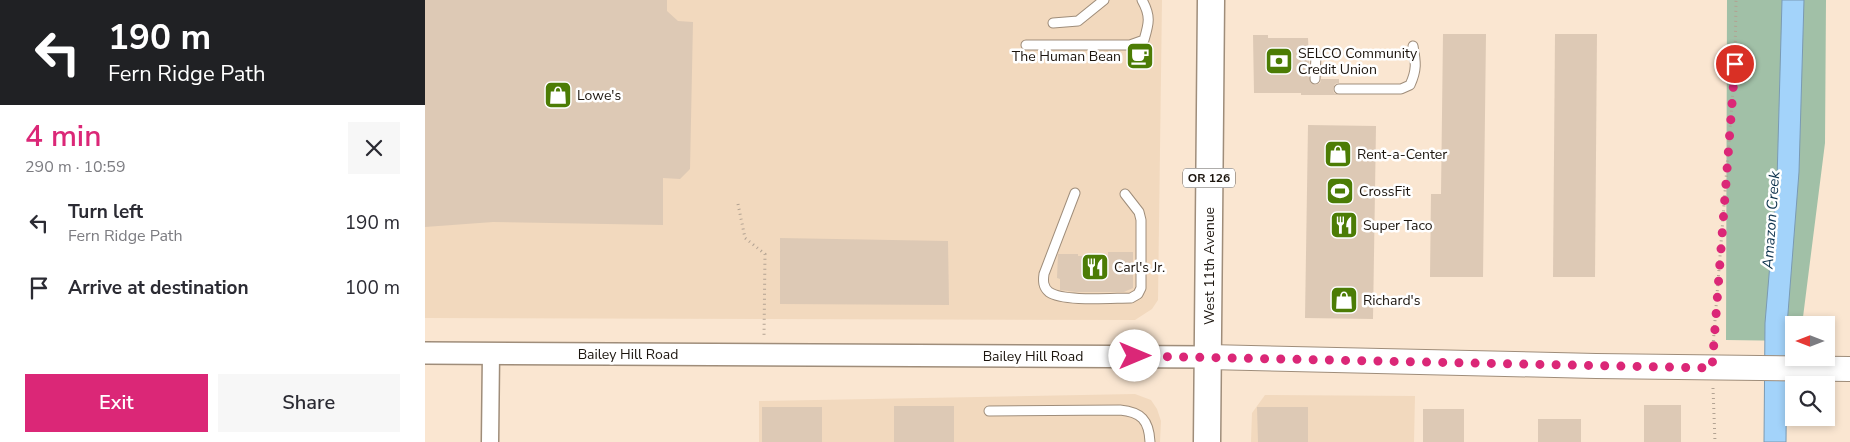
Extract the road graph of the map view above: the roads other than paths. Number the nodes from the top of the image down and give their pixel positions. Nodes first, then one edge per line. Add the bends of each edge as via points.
1 (1104, 0) edge
2 (1142, 0) edge
3 (1211, 0) edge
4 (1053, 23) dead end
5 (1026, 45) dead end
6 (1413, 46) dead end
7 (1316, 55) dead end
8 (1315, 79) dead end
9 (1339, 89) dead end
10 (1075, 193) dead end
11 (1125, 194) dead end
12 (425, 352) edge
13 (491, 353) junction
14 (1208, 357) junction
15 (1850, 369) edge
16 (989, 410) dead end
17 (490, 442) edge
18 (1149, 442) edge
19 (1207, 442) edge

1 - 4 lane via 1078,21
2 - 5 lane via 1148,11 1149,24 1143,40 1131,45
3 - 14 main road, West 11th Avenue / OR 126
6 - 9 lane via 1416,74 1410,85 1401,89
7 - 8 lane
10 - 11 lane via 1044,274 1043,283 1048,291 1063,297 1131,298 1138,294 1141,288 1141,220
12 - 13 street, Bailey Hill Road
13 - 14 street, Bailey Hill Road
13 - 17 street
14 - 15 main road, Bailey Hill Road
14 - 19 main road, West 11th Avenue / OR 126
16 - 18 lane via 1133,411 1147,426

